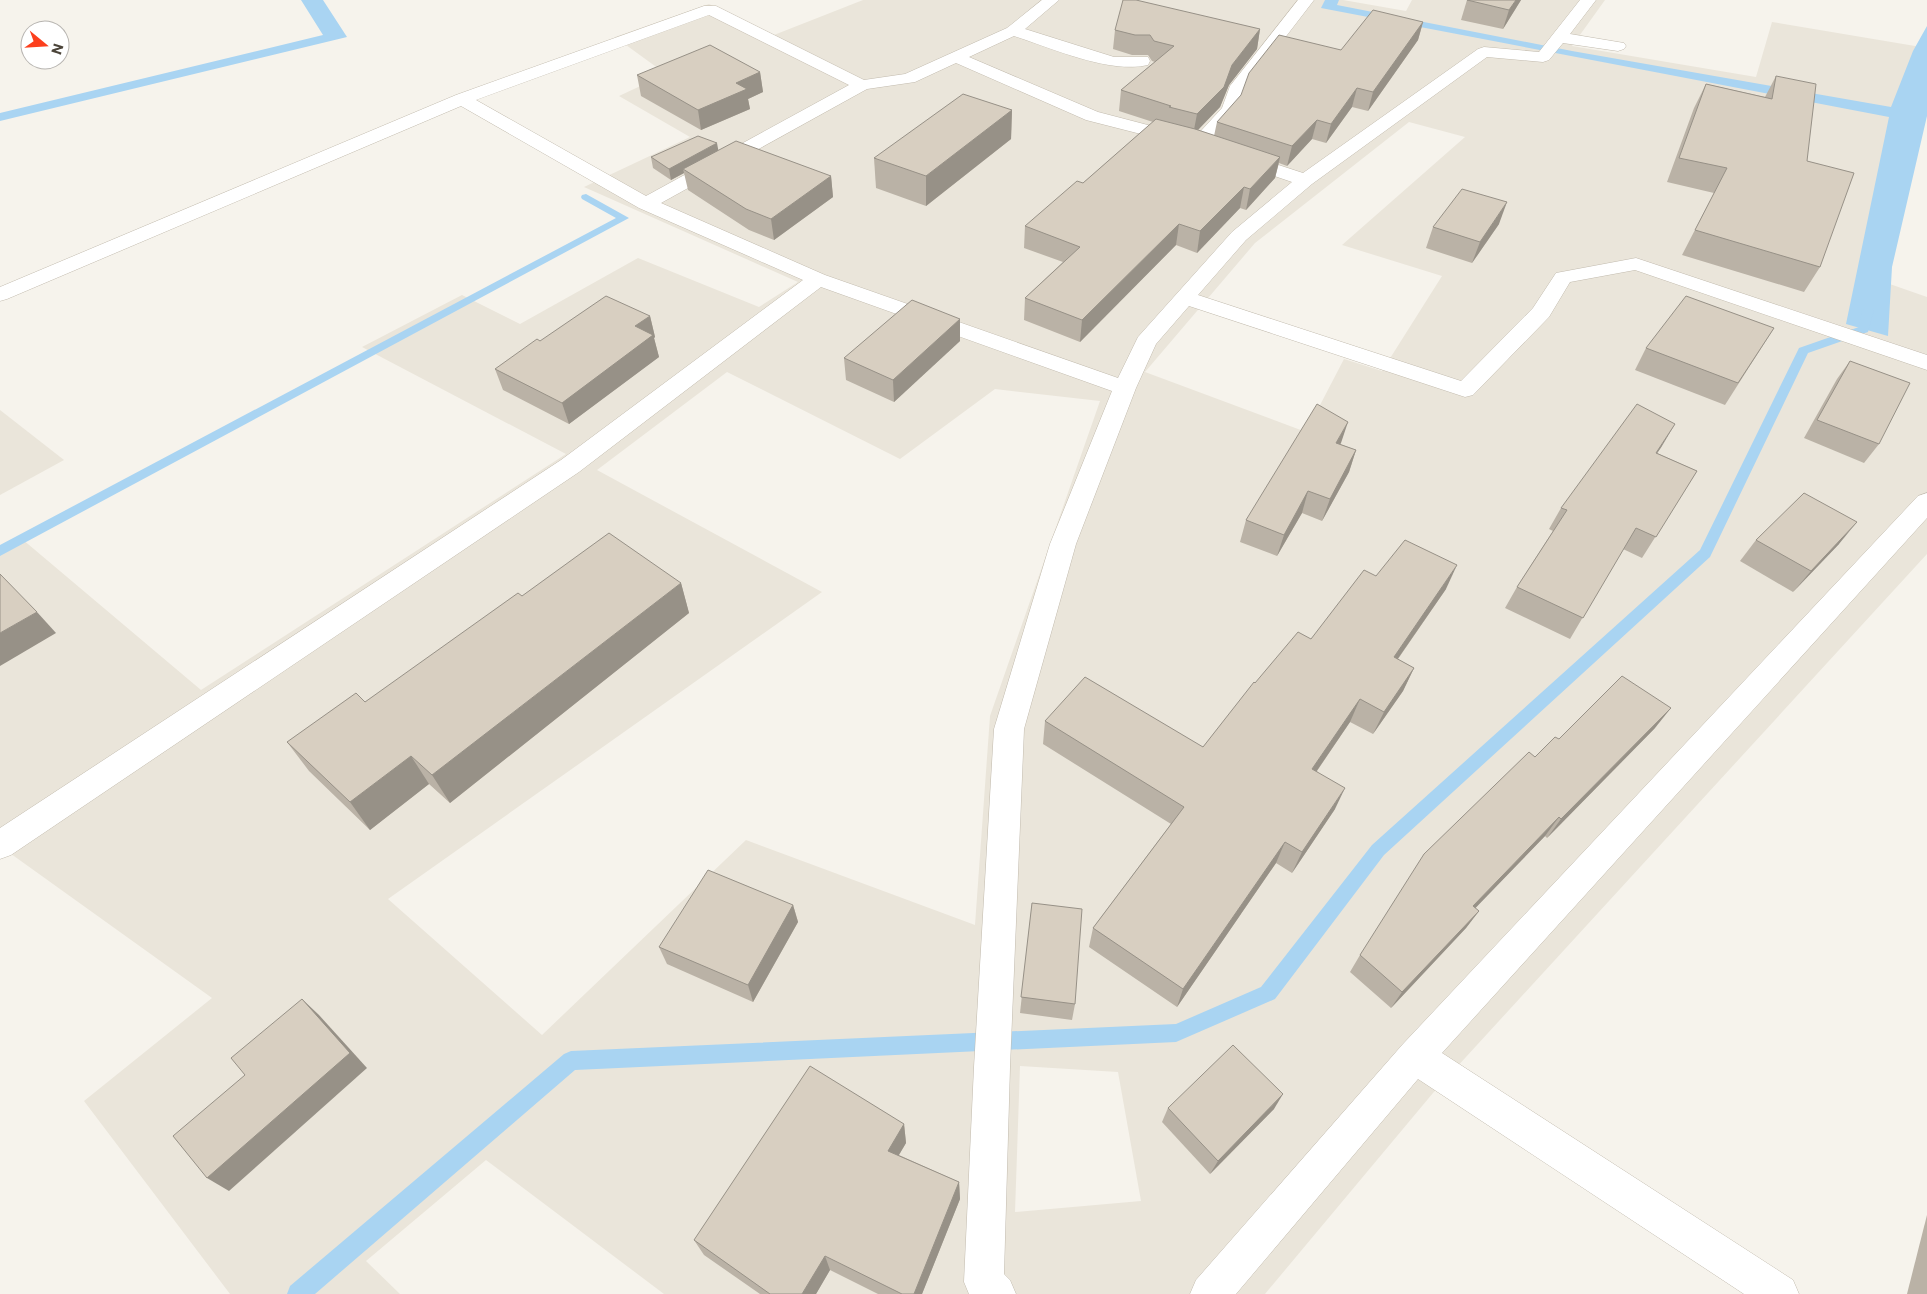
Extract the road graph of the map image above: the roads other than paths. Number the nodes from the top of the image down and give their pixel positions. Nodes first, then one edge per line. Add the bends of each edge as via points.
1 (1051, 0) edge
2 (1306, 0) edge
3 (1588, 0) edge
4 (1013, 31) junction
5 (1552, 45) junction
6 (1618, 46) dead end
7 (956, 57) junction
8 (1142, 61) dead end
9 (862, 85) junction
10 (462, 99) junction
11 (1198, 144) junction
12 (1305, 180) junction
13 (646, 204) junction
14 (818, 279) junction
15 (0, 295) edge
16 (1186, 298) junction
17 (1927, 364) edge
18 (1125, 388) junction
19 (1927, 502) edge
20 (0, 845) edge
21 (1415, 1056) junction
22 (996, 1294) edge
23 (1210, 1294) edge
24 (1779, 1294) edge

1 - 4 street
2 - 11 street via 1236,90 1230,109
3 - 5 street
4 - 7 street
4 - 8 street via 1113,62
5 - 6 street
5 - 12 street via 1484,52
7 - 9 street via 909,78
7 - 11 street via 1092,116
9 - 10 street via 710,9
9 - 13 street
10 - 13 street
10 - 15 street
11 - 12 street
12 - 16 street via 1239,236
13 - 14 street
14 - 18 street
14 - 20 street via 570,466
16 - 17 street via 1465,390 1541,312 1563,277 1636,264
16 - 18 street via 1146,342
18 - 22 street via 1063,544 1009,729 984,1282
19 - 21 street
21 - 23 street
21 - 24 street

